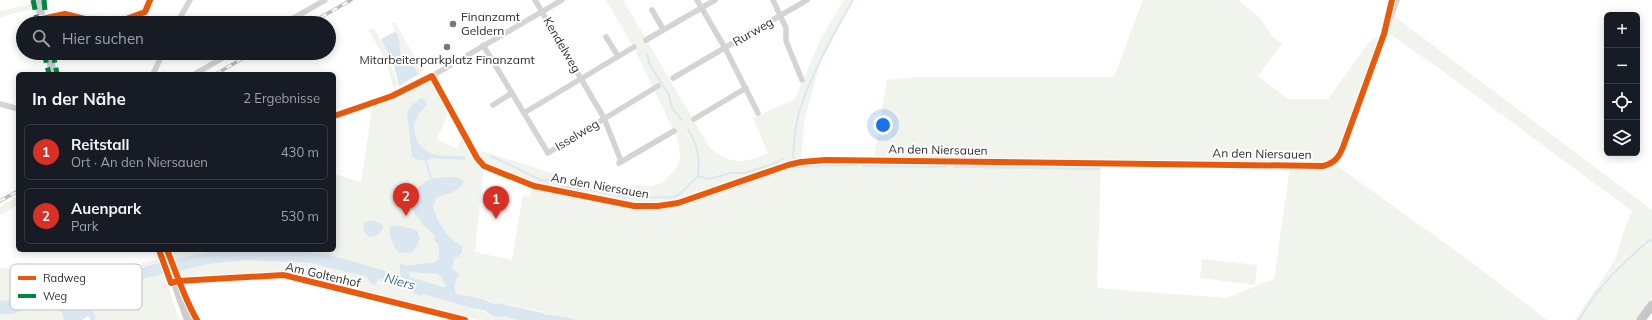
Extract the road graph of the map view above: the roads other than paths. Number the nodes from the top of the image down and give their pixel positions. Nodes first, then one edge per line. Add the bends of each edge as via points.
1 (38, 0) edge
2 (190, 0) edge
3 (325, 0) edge
4 (536, 0) edge
5 (562, 0) edge
6 (697, 0) edge
7 (715, 0) edge
8 (773, 0) edge
9 (807, 0) edge
10 (1397, 0) edge
11 (702, 8) junction
12 (652, 10) dead end
13 (542, 12) junction
14 (781, 15) junction
15 (41, 16) edge
16 (182, 16) edge
17 (297, 16) edge
18 (663, 29) junction
19 (606, 37) dead end
20 (646, 40) dead end
21 (483, 46) junction
22 (634, 47) dead end
23 (725, 48) junction
24 (618, 56) junction
25 (50, 60) edge
26 (160, 60) edge
27 (219, 60) edge
28 (53, 72) edge
29 (154, 72) edge
30 (198, 72) edge
31 (432, 76) junction
32 (581, 78) junction
33 (673, 78) dead end
34 (802, 80) dead end
35 (658, 86) dead end
36 (746, 88) junction
37 (512, 93) junction
38 (0, 104) edge
39 (493, 104) dead end
40 (16, 108) edge
41 (524, 113) junction
42 (758, 113) dead end
43 (336, 115) edge
44 (604, 118) junction
45 (694, 119) dead end
46 (674, 131) dead end
47 (164, 254) edge
48 (173, 280) junction
49 (1652, 305) edge
50 (188, 320) edge
51 (465, 320) edge
52 (1641, 320) edge

1 - 15 street
2 - 16 street
3 - 17 street
4 - 13 street, Kendelweg
5 - 13 street
6 - 11 street
7 - 11 street
8 - 14 street, Rurweg
9 - 14 street
10 - 31 street, An den Niersauen via 1341,152 1334,162 1324,166 826,160 788,165 678,203 634,206 534,186 484,166 477,158
11 - 18 street
11 - 23 street
12 - 18 street
13 - 21 street
13 - 32 street, Kendelweg
14 - 23 street, Rurweg
14 - 34 street, Rurweg via 786,28 786,41
18 - 20 street
19 - 24 street
21 - 31 street
21 - 37 street, Isselweg
22 - 24 street, Kendelweg
23 - 33 street, Rurweg
23 - 36 street
24 - 32 street, Kendelweg
25 - 28 street
26 - 29 street
27 - 30 street
31 - 43 street via 392,96
32 - 41 street
32 - 44 street, Kendelweg
35 - 44 street
36 - 42 street
36 - 45 street
37 - 39 street
37 - 41 street, Isselweg
38 - 40 street
41 - 44 street, Isselweg via 548,153
44 - 46 street, Kendelweg via 620,162
47 - 48 street
48 - 50 street
48 - 51 street, Am Goltenhof via 284,275
49 - 52 main road

